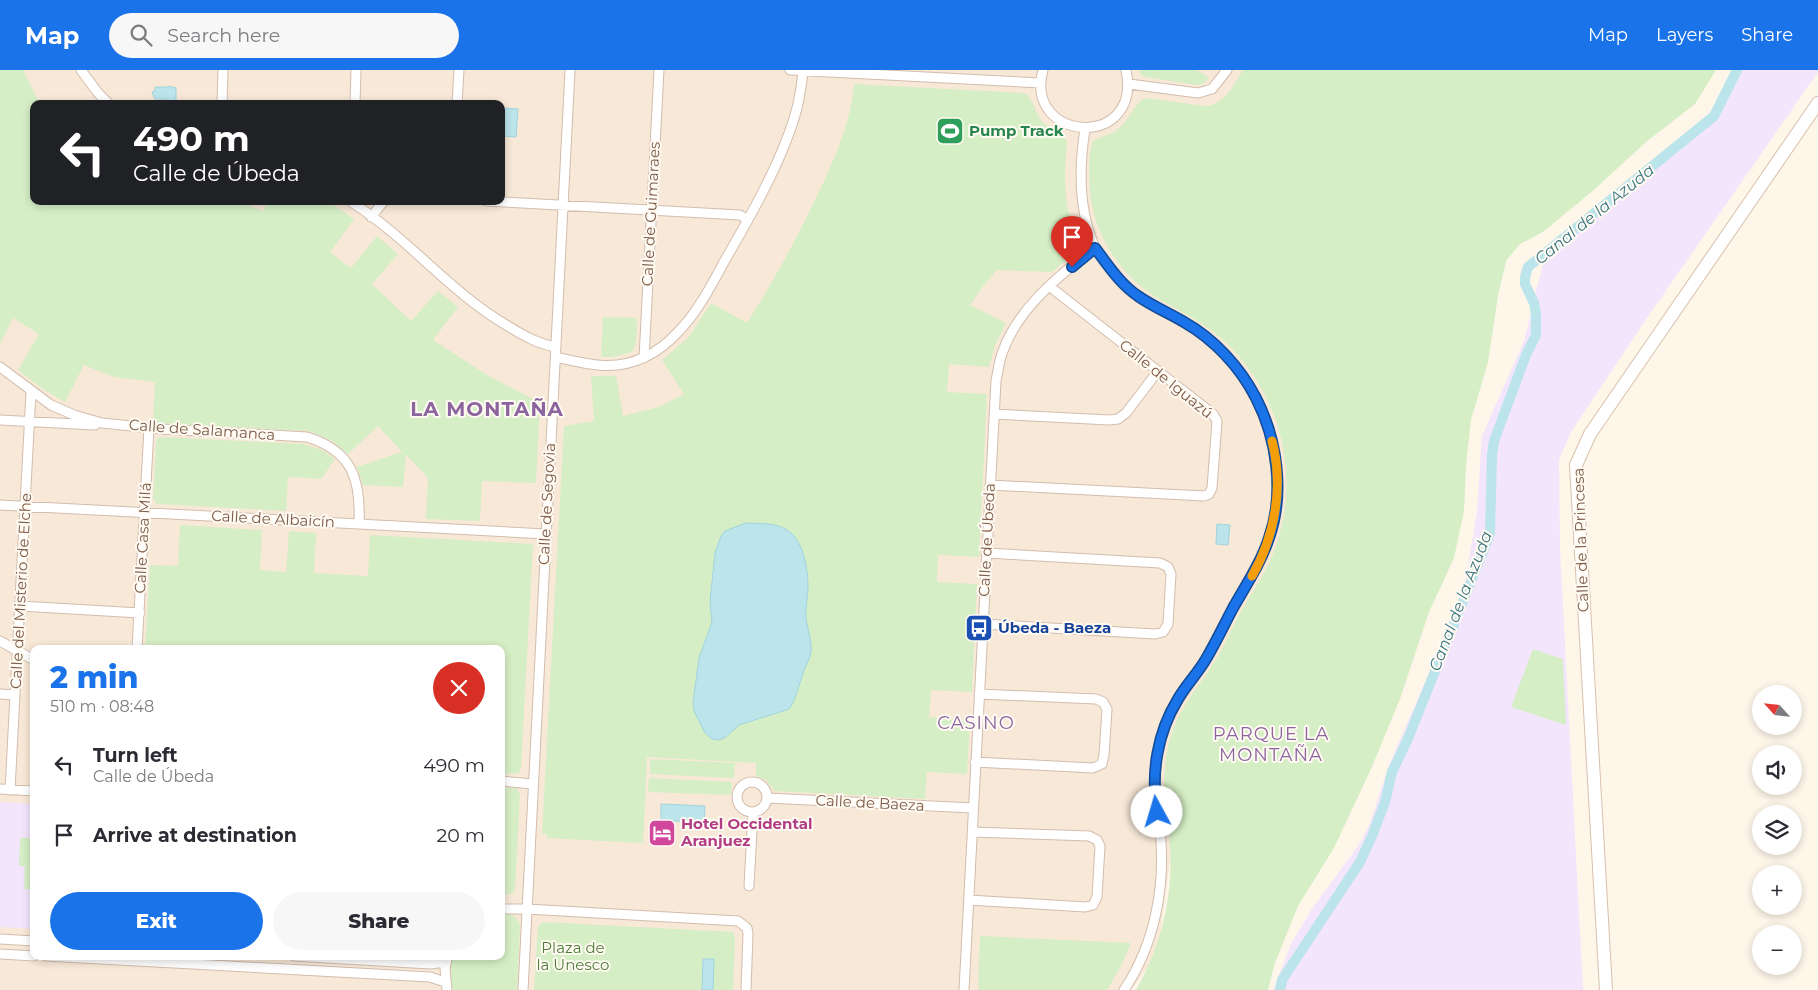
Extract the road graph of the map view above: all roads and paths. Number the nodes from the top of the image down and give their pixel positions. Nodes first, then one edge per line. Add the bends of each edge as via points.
1 (81, 70) edge
2 (224, 70) edge
3 (356, 70) edge
4 (459, 70) edge
5 (570, 70) edge
6 (659, 70) edge
7 (790, 70) edge
8 (804, 70) edge
9 (1044, 70) edge
10 (1126, 70) edge
11 (1227, 70) edge
12 (1041, 83) junction
13 (1129, 84) junction
14 (105, 100) edge
15 (222, 100) edge
16 (354, 100) edge
17 (457, 100) edge
18 (1818, 103) edge
19 (1085, 129) junction
20 (505, 202) edge
21 (356, 205) edge
22 (381, 205) edge
23 (563, 205) junction
24 (652, 209) junction
25 (371, 217) junction
26 (748, 220) junction
27 (1095, 248) junction
28 (1049, 286) junction
29 (556, 347) junction
30 (556, 357) junction
31 (644, 358) junction
32 (0, 367) edge
33 (1158, 371) junction
34 (31, 392) junction
35 (994, 414) junction
36 (0, 420) edge
37 (30, 422) junction
38 (149, 428) junction
39 (990, 485) junction
40 (0, 505) edge
41 (25, 506) junction
42 (144, 512) junction
43 (359, 524) junction
44 (546, 534) junction
45 (986, 553) junction
46 (20, 606) junction
47 (140, 613) junction
48 (983, 624) junction
49 (0, 641) edge
50 (137, 645) edge
51 (17, 651) junction
52 (30, 658) edge
53 (0, 694) edge
54 (979, 694) junction
55 (15, 695) junction
56 (975, 762) junction
57 (505, 781) edge
58 (533, 784) junction
59 (0, 789) edge
60 (10, 790) junction
61 (30, 791) edge
62 (767, 798) junction
63 (973, 808) junction
64 (753, 812) junction
65 (972, 832) junction
66 (749, 886) dead end
67 (969, 900) junction
68 (505, 909) edge
69 (527, 909) junction
70 (0, 939) edge
71 (30, 942) edge
72 (525, 944) junction
73 (0, 954) edge
74 (30, 956) edge
75 (119, 960) edge
76 (362, 960) edge
77 (444, 960) edge
78 (447, 960) edge
79 (446, 986) edge
80 (523, 990) edge
81 (746, 990) edge
82 (964, 990) edge
83 (1124, 990) edge
84 (1606, 990) edge

1 - 14 street
2 - 15 street
3 - 16 street
4 - 17 street
5 - 23 street, Calle de Segovia
6 - 24 street, Calle de Guimaraes
7 - 8 street
8 - 12 street
8 - 26 street via 797,108 787,136
9 - 12 street
10 - 13 street
11 - 13 street via 1212,89 1198,93
12 - 19 street via 1042,97 1058,120
13 - 19 street via 1127,98 1115,118
18 - 84 street, Calle de la Princesa via 1590,434 1576,465
19 - 27 street via 1082,197
20 - 23 street
21 - 25 street
22 - 25 street
23 - 24 street
23 - 29 street, Calle de Segovia
24 - 26 street via 740,215
24 - 31 street, Calle de Guimaraes
25 - 29 street via 475,305 535,342
26 - 31 street via 680,331 662,348
27 - 28 street, Calle de Úbeda
27 - 83 street via 1136,295 1204,335 1241,373 1266,421 1276,470 1274,520 1257,567 1164,727 1156,759 1154,792 1160,831 1161,886 1146,947
28 - 33 street, Calle de Iguazú
28 - 35 street, Calle de Úbeda via 1014,327 1002,352
29 - 30 street, Calle de Segovia
30 - 31 street via 598,366 622,365
30 - 44 street, Calle de Segovia
32 - 34 street, Calle de Salamanca
33 - 35 street via 1118,419
33 - 39 street, Calle de Iguazú via 1217,420 1209,494
34 - 37 street, Calle del Misterio de Elche
34 - 38 street, Calle de Salamanca via 74,415 102,423
35 - 39 street, Calle de Úbeda
36 - 37 street
37 - 38 street
37 - 41 street, Calle del Misterio de Elche
38 - 42 street, Calle Casa Milá
38 - 43 street, Calle de Salamanca via 307,437 322,441 346,460 355,475 359,491
39 - 45 street, Calle de Úbeda
40 - 41 street, Calle de Albaicín
41 - 42 street, Calle de Albaicín
41 - 46 street, Calle del Misterio de Elche
42 - 43 street, Calle de Albaicín
42 - 47 street, Calle Casa Milá
43 - 44 street, Calle de Albaicín
44 - 58 street, Calle de Segovia
45 - 48 street, Calle de Úbeda
45 - 48 street via 1160,563 1172,574 1168,624 1163,632
46 - 47 street
46 - 51 street, Calle del Misterio de Elche
47 - 50 street, Calle Casa Milá
48 - 54 street, Calle de Úbeda
49 - 51 street
51 - 52 street
51 - 55 street, Calle del Misterio de Elche
53 - 55 street
54 - 56 street, Calle de Úbeda
54 - 56 street via 1104,702 1107,709 1105,746 1102,764 1093,768
55 - 60 street, Calle del Misterio de Elche
56 - 63 street, Calle de Úbeda
57 - 58 street
58 - 69 street, Calle de Segovia
59 - 60 street
60 - 61 street
62 - 63 street, Calle de Baeza
62 - 64 street via 763,807
62 - 64 street via 764,787 758,783 742,784 736,796 737,802 741,808
63 - 65 street, Calle de Úbeda
64 - 66 street
65 - 67 street, Calle de Úbeda
65 - 67 street via 1089,836 1100,846 1097,898 1093,905
67 - 82 street, Calle de Úbeda
68 - 69 street
68 - 72 street via 522,920
69 - 72 street
69 - 81 street via 738,921 748,934
70 - 71 street
72 - 80 street
73 - 74 street
75 - 79 street via 430,977
76 - 77 street via 430,964
78 - 79 street

